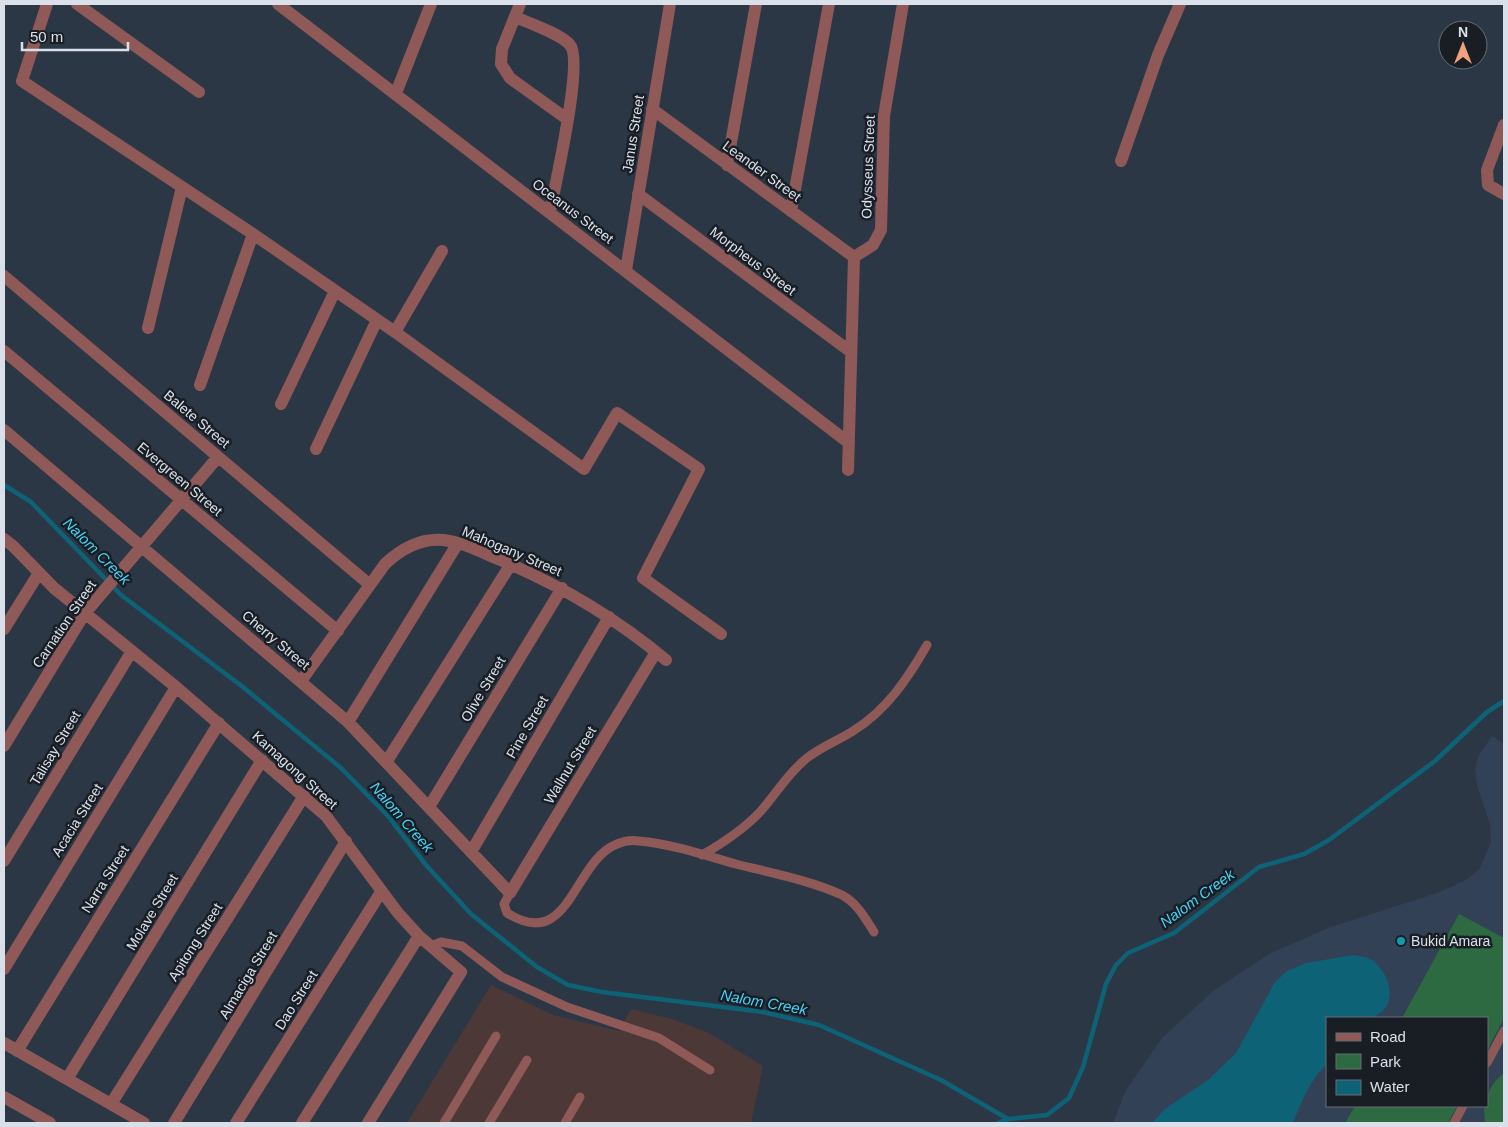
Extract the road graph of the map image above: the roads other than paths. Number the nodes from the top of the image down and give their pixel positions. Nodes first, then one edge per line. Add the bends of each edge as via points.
1 (47, 4) edge
2 (76, 4) edge
3 (278, 4) edge
4 (431, 4) edge
5 (520, 4) edge
6 (670, 4) edge
7 (756, 4) edge
8 (829, 4) edge
9 (903, 4) edge
10 (1180, 4) edge
11 (515, 17) junction
12 (199, 92) dead end
13 (396, 94) junction
14 (652, 109) junction
15 (567, 119) junction
16 (1504, 125) edge
17 (1121, 161) dead end
18 (728, 165) junction
19 (182, 187) junction
20 (638, 194) junction
21 (1504, 194) edge
22 (791, 211) junction
23 (550, 212) junction
24 (253, 234) junction
25 (442, 252) dead end
26 (854, 257) junction
27 (626, 270) junction
28 (4, 276) edge
29 (335, 291) junction
30 (377, 320) junction
31 (148, 328) dead end
32 (395, 332) junction
33 (4, 351) edge
34 (851, 352) junction
35 (200, 385) dead end
36 (281, 404) dead end
37 (4, 430) edge
38 (849, 443) junction
39 (316, 449) dead end
40 (218, 457) junction
41 (848, 470) dead end
42 (181, 499) junction
43 (4, 539) edge
44 (458, 543) junction
45 (141, 546) junction
46 (512, 564) junction
47 (39, 574) junction
48 (370, 585) junction
49 (562, 588) junction
50 (85, 613) junction
51 (609, 616) junction
52 (4, 629) edge
53 (338, 630) junction
54 (721, 634) dead end
55 (927, 645) dead end
56 (132, 651) junction
57 (661, 656) joint
58 (301, 681) junction
59 (176, 687) junction
60 (348, 722) junction
61 (218, 723) junction
62 (4, 746) edge
63 (262, 760) junction
64 (387, 761) junction
65 (304, 796) junction
66 (429, 806) junction
67 (346, 841) junction
68 (471, 852) junction
69 (702, 855) junction
70 (4, 861) edge
71 (381, 892) junction
72 (510, 893) junction
73 (874, 932) dead end
74 (419, 936) junction
75 (432, 946) junction
76 (4, 968) edge
77 (1504, 1031) edge
78 (496, 1036) dead end
79 (4, 1043) edge
80 (17, 1051) junction
81 (527, 1060) dead end
82 (1488, 1061) edge
83 (710, 1070) dead end
84 (67, 1079) junction
85 (4, 1097) edge
86 (580, 1097) dead end
87 (111, 1104) junction
88 (1463, 1107) edge
89 (50, 1123) edge
90 (144, 1123) edge
91 (174, 1123) edge
92 (236, 1123) edge
93 (302, 1123) edge
94 (368, 1123) edge
95 (444, 1123) edge
96 (489, 1123) edge
97 (565, 1123) edge
98 (1454, 1123) edge

1 - 19 street via 22,81
2 - 12 street
3 - 13 street, Oceanus Street
4 - 13 street
5 - 11 street
6 - 14 street, Janus Street
7 - 18 street
8 - 22 street
9 - 26 street, Odysseus Street via 884,116 881,230 873,245
10 - 17 street via 1158,55
11 - 15 street via 502,49 501,64 510,78
11 - 15 street via 566,41 574,52 574,77
13 - 23 street, Oceanus Street
14 - 18 street, Leander Street
14 - 20 street, Janus Street
15 - 23 street
16 - 21 street via 1486,175 1488,186
18 - 22 street, Leander Street
19 - 24 street
19 - 31 street
20 - 27 street, Janus Street
20 - 34 street, Morpheus Street
22 - 26 street, Leander Street
23 - 27 street, Oceanus Street
24 - 29 street
24 - 35 street
25 - 32 street
26 - 34 street
27 - 38 street, Oceanus Street
28 - 40 street, Balete Street
29 - 30 street
29 - 36 street
30 - 32 street
30 - 39 street
32 - 54 street via 584,469 617,413 699,469 643,578
33 - 42 street, Evergreen Street
34 - 38 street
37 - 45 street, Cherry Street
38 - 41 street
40 - 42 street, Carnation Street
40 - 48 street, Balete Street
42 - 45 street, Carnation Street
42 - 53 street, Evergreen Street
43 - 47 street, Kamagong Street
44 - 46 street, Mahogany Street
44 - 48 street, Mahogany Street via 426,540 410,546 385,564
44 - 60 street
45 - 50 street, Carnation Street
45 - 58 street, Cherry Street
46 - 49 street, Mahogany Street
46 - 64 street
47 - 50 street, Kamagong Street
47 - 52 street
48 - 53 street, Mahogany Street
49 - 51 street, Mahogany Street
49 - 66 street, Olive Street
50 - 56 street, Kamagong Street
50 - 62 street, Carnation Street
51 - 57 street, Mahogany Street
51 - 68 street, Pine Street
53 - 58 street, Mahogany Street
55 - 69 lane via 909,677 887,703 856,729 808,757 760,812 739,831
56 - 59 street, Kamagong Street
56 - 70 street, Talisay Street
57 - 72 street, Wallnut Street
58 - 60 street, Cherry Street
59 - 61 street, Kamagong Street
59 - 76 street, Acacia Street
60 - 64 street, Cherry Street
61 - 63 street, Kamagong Street
61 - 80 street, Narra Street
63 - 65 street, Kamagong Street
63 - 84 street, Molave Street
64 - 66 street, Cherry Street
65 - 67 street, Kamagong Street
65 - 87 street, Apitong Street
66 - 68 street, Cherry Street
67 - 71 street, Kamagong Street
67 - 91 street, Almaciga Street
68 - 72 street, Cherry Street
69 - 72 lane via 638,841 616,844 602,852 567,906 548,921 524,922 507,914 504,904
69 - 73 lane via 785,876 843,896 860,910
71 - 74 street, Kamagong Street
71 - 92 street, Dao Street
74 - 75 street, Kamagong Street
74 - 93 street
75 - 83 lane via 441,942 462,946 502,977 567,1007 659,1038
75 - 94 street, Kamagong Street via 461,972
77 - 82 lane
78 - 95 lane
79 - 80 street
80 - 84 street
81 - 96 lane
84 - 87 street
85 - 89 street
86 - 97 lane
87 - 90 street
88 - 98 lane

